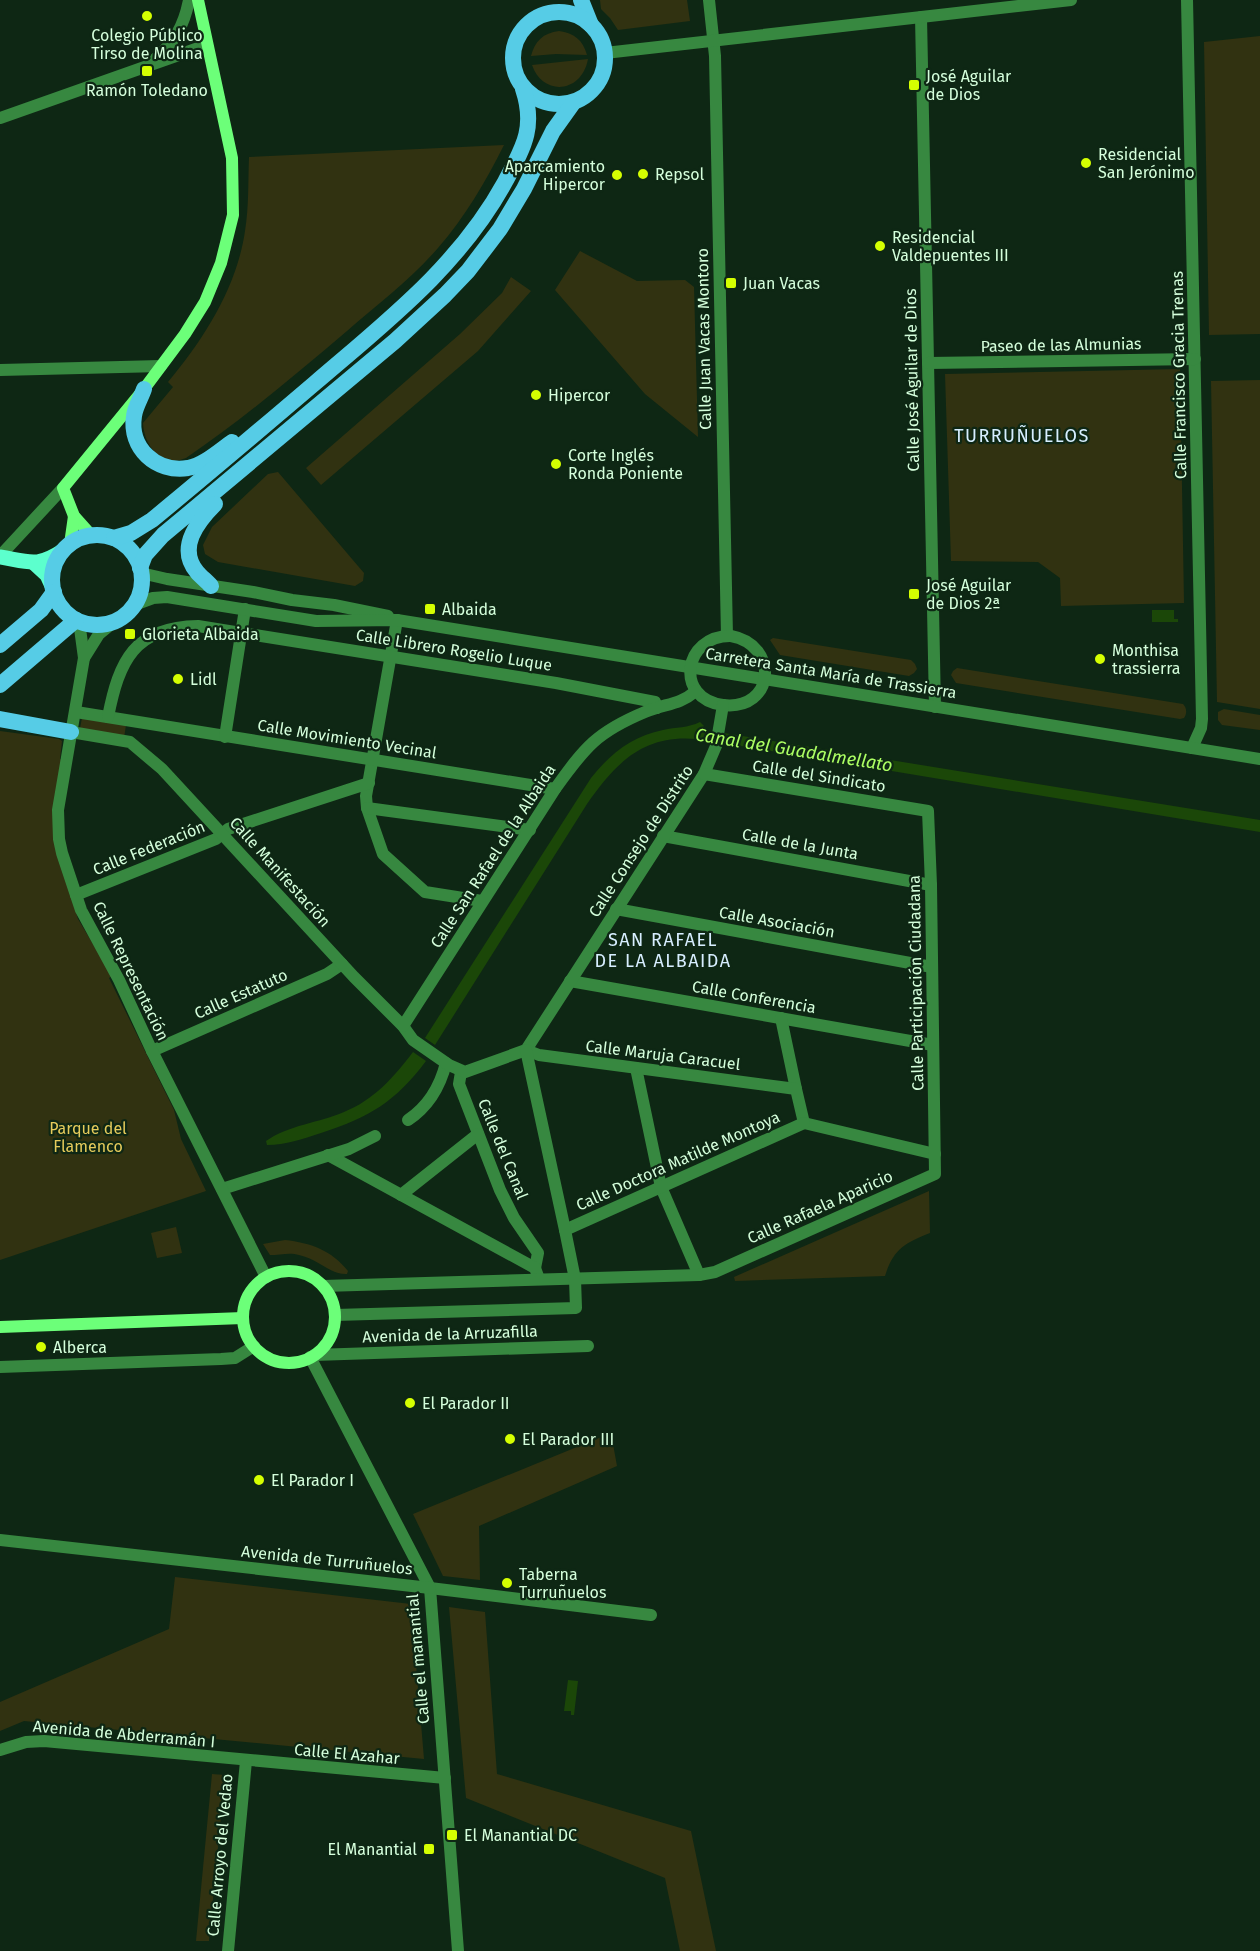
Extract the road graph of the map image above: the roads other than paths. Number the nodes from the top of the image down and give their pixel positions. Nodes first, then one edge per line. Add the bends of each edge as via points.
1 (189, 0) edge
2 (198, 0) edge
3 (548, 0) edge
4 (581, 0) edge
5 (709, 0) edge
6 (1071, 0) edge
7 (1187, 0) edge
8 (537, 17) junction
9 (921, 17) junction
10 (591, 25) junction
11 (715, 41) junction
12 (207, 45) junction
13 (605, 53) junction
14 (148, 65) junction
15 (523, 88) junction
16 (573, 103) junction
17 (0, 118) edge
18 (1195, 359) junction
19 (928, 363) junction
20 (161, 366) junction
21 (0, 370) edge
22 (318, 380) junction
23 (144, 389) junction
24 (302, 418) junction
25 (63, 488) junction
26 (74, 516) junction
27 (91, 535) junction
28 (114, 538) junction
29 (67, 547) junction
30 (0, 557) edge
31 (34, 563) junction
32 (141, 571) junction
33 (211, 586) junction
34 (53, 589) junction
35 (134, 605) junction
36 (245, 609) junction
37 (78, 620) junction
38 (397, 620) junction
39 (115, 621) junction
40 (242, 633) junction
41 (727, 636) junction
42 (0, 645) edge
43 (390, 657) junction
44 (84, 658) junction
45 (690, 667) junction
46 (765, 679) junction
47 (0, 685) edge
48 (696, 691) junction
49 (723, 705) junction
50 (935, 707) junction
51 (657, 708) junction
52 (76, 712) junction
53 (108, 717) junction
54 (0, 719) edge
55 (134, 722) junction
56 (71, 732) junction
57 (225, 737) junction
58 (130, 742) junction
59 (1192, 748) junction
60 (373, 759) junction
61 (1260, 759) edge
62 (704, 774) junction
63 (369, 783) junction
64 (555, 789) junction
65 (367, 808) junction
66 (928, 811) joint
67 (530, 830) junction
68 (223, 833) junction
69 (663, 836) junction
70 (931, 885) junction
71 (76, 895) junction
72 (482, 901) junction
73 (616, 909) junction
74 (342, 964) junction
75 (932, 967) junction
76 (570, 981) junction
77 (781, 1018) junction
78 (403, 1026) junction
79 (933, 1045) junction
80 (526, 1050) junction
81 (152, 1051) junction
82 (446, 1063) junction
83 (636, 1068) junction
84 (461, 1072) junction
85 (796, 1089) junction
86 (408, 1120) dead end
87 (804, 1123) junction
88 (478, 1134) junction
89 (375, 1136) dead end
90 (935, 1154) junction
91 (328, 1155) junction
92 (661, 1187) junction
93 (222, 1189) junction
94 (401, 1195) junction
95 (566, 1230) junction
96 (537, 1274) junction
97 (699, 1275) junction
98 (266, 1277) junction
99 (575, 1279) junction
100 (323, 1286) junction
101 (335, 1315) junction
102 (243, 1318) junction
103 (0, 1327) edge
104 (254, 1346) junction
105 (588, 1346) dead end
106 (312, 1356) junction
107 (0, 1367) edge
108 (0, 1540) edge
109 (430, 1588) junction
110 (651, 1616) dead end
111 (0, 1750) edge
112 (246, 1761) junction
113 (445, 1778) junction
114 (228, 1951) edge
115 (458, 1951) edge

1 - 14 street via 180,31
2 - 12 main road
3 - 8 highway
4 - 10 highway
5 - 11 street, Calle Juan Vacas Montoro
6 - 9 street
7 - 18 street, Calle Francisco Gracia Trenas
8 - 10 highway via 566,12
8 - 15 highway via 526,25 513,50 512,63
9 - 11 street
9 - 19 street, Calle José Aguilar de Dios
10 - 13 highway via 601,38
11 - 13 street
11 - 41 street, Calle Juan Vacas Montoro
12 - 14 street
12 - 20 main road via 232,158 233,215 221,263 205,302
13 - 16 highway via 598,83 588,95
14 - 17 street
15 - 16 highway via 531,96 552,104
15 - 22 highway via 529,106 527,135 481,222 413,299
16 - 24 highway via 553,130 510,213 468,271 423,317
18 - 19 street, Paseo de las Almunias
18 - 59 street, Calle Francisco Gracia Trenas via 1202,719
19 - 50 street, Calle José Aguilar de Dios
20 - 21 street
20 - 23 main road
22 - 23 highway via 202,462 176,469 155,463 135,438 134,415
22 - 28 highway via 152,520
23 - 25 main road
24 - 32 highway via 163,535 145,555
24 - 33 highway via 196,525 190,555 196,571
25 - 26 main road
25 - 30 street
26 - 27 main road
26 - 29 main road
27 - 28 highway
27 - 29 highway
28 - 32 highway via 131,550
29 - 31 main road via 49,560
29 - 34 highway via 54,567
30 - 31 main road
31 - 34 main road
32 - 33 street
32 - 35 highway via 141,586
33 - 38 street via 382,613
34 - 37 highway via 62,608
34 - 42 highway via 41,610
35 - 36 street via 167,597
35 - 39 highway
36 - 38 street via 316,621
36 - 40 street
37 - 39 highway via 97,625
37 - 44 street, Calle Representación
37 - 47 highway
38 - 43 street
38 - 45 street, Carretera Santa María de Trassierra
39 - 44 street, Calle Representación via 99,634
40 - 43 street, Calle Librero Rogelio Luque
40 - 53 street, Calle Librero Rogelio Luque via 182,626 148,638 134,648 123,666 114,684
40 - 57 street
41 - 45 street via 703,645
41 - 46 street via 743,640 757,650 765,665
43 - 51 street, Calle Librero Rogelio Luque via 578,687 655,702
43 - 60 street
44 - 52 street, Calle Representación
45 - 46 street, Carretera Santa María de Trassierra
45 - 48 street
46 - 49 street via 752,699
46 - 50 street, Carretera Santa María de Trassierra
48 - 49 street
48 - 51 street, Calle San Rafael de la Albaida via 684,700
49 - 62 street, Calle Consejo de Distrito via 716,746
50 - 59 street, Carretera Santa María de Trassierra
51 - 64 street, Calle San Rafael de la Albaida via 594,740
52 - 53 street, Calle Movimiento Vecinal
52 - 56 street, Calle Representación
53 - 55 street, Calle Movimiento Vecinal
54 - 56 highway
55 - 57 street, Calle Movimiento Vecinal
55 - 58 street
56 - 58 street
56 - 71 street, Calle Representación via 58,826
57 - 60 street, Calle Movimiento Vecinal
58 - 68 street, Calle Manifestación via 162,769
59 - 61 street, Carretera Santa María de Trassierra
60 - 63 street
60 - 64 street, Calle Movimiento Vecinal
62 - 66 street, Calle del Sindicato
62 - 69 street, Calle Consejo de Distrito
63 - 65 street
63 - 68 street, Calle Federación
64 - 67 street, Calle San Rafael de la Albaida
65 - 67 street
65 - 72 street via 383,854 425,892
66 - 70 street, Calle Participación Ciudadana
67 - 72 street, Calle San Rafael de la Albaida
68 - 71 street, Calle Federación
68 - 74 street, Calle Manifestación
69 - 70 street, Calle de la Junta
69 - 73 street, Calle Consejo de Distrito
70 - 75 street, Calle Participación Ciudadana
71 - 81 street, Calle Representación
72 - 78 street, Calle San Rafael de la Albaida
73 - 75 street, Calle Asociación
73 - 76 street, Calle Consejo de Distrito
74 - 78 street, Calle Manifestación
74 - 81 street, Calle Estatuto
75 - 79 street, Calle Participación Ciudadana
76 - 77 street, Calle Conferencia
76 - 80 street, Calle Consejo de Distrito
77 - 79 street, Calle Conferencia
77 - 85 street
78 - 82 street via 413,1040
79 - 90 street, Calle Participación Ciudadana
80 - 83 street, Calle Maruja Caracuel
80 - 84 street
80 - 95 street
81 - 93 street, Calle Representación
82 - 84 street
82 - 86 street via 434,1096
83 - 85 street, Calle Maruja Caracuel
83 - 92 street
84 - 88 street, Calle del Canal via 459,1084
85 - 87 street
87 - 90 street
87 - 92 street, Calle Doctora Matilde Montoya
88 - 94 street
88 - 96 street, Calle del Canal via 514,1218 538,1253
89 - 91 street
90 - 97 street, Calle Rafaela Aparicio via 935,1174 716,1272
91 - 93 street
91 - 94 street
92 - 95 street, Calle Doctora Matilde Montoya
92 - 97 street
93 - 98 street, Calle Representación
94 - 96 street
95 - 99 street
96 - 99 street
96 - 100 street
97 - 99 street
98 - 100 main road via 297,1271
98 - 102 main road via 250,1293
99 - 101 street, Avenida de la Arruzafilla via 576,1308
100 - 101 main road
101 - 106 main road via 331,1336
102 - 103 main road
102 - 104 main road
104 - 106 main road via 280,1361 296,1362
104 - 107 street via 235,1358
105 - 106 street, Avenida de la Arruzafilla
106 - 109 street, Calle el manantial
108 - 109 street, Avenida de Turruñuelos
109 - 110 street, Avenida de Turruñuelos
109 - 113 street, Calle el manantial
111 - 112 street, Avenida de Abderramán I via 44,1741
112 - 113 street, Calle El Azahar
112 - 114 street, Calle Arroyo del Vedao
113 - 115 street, Calle el manantial

